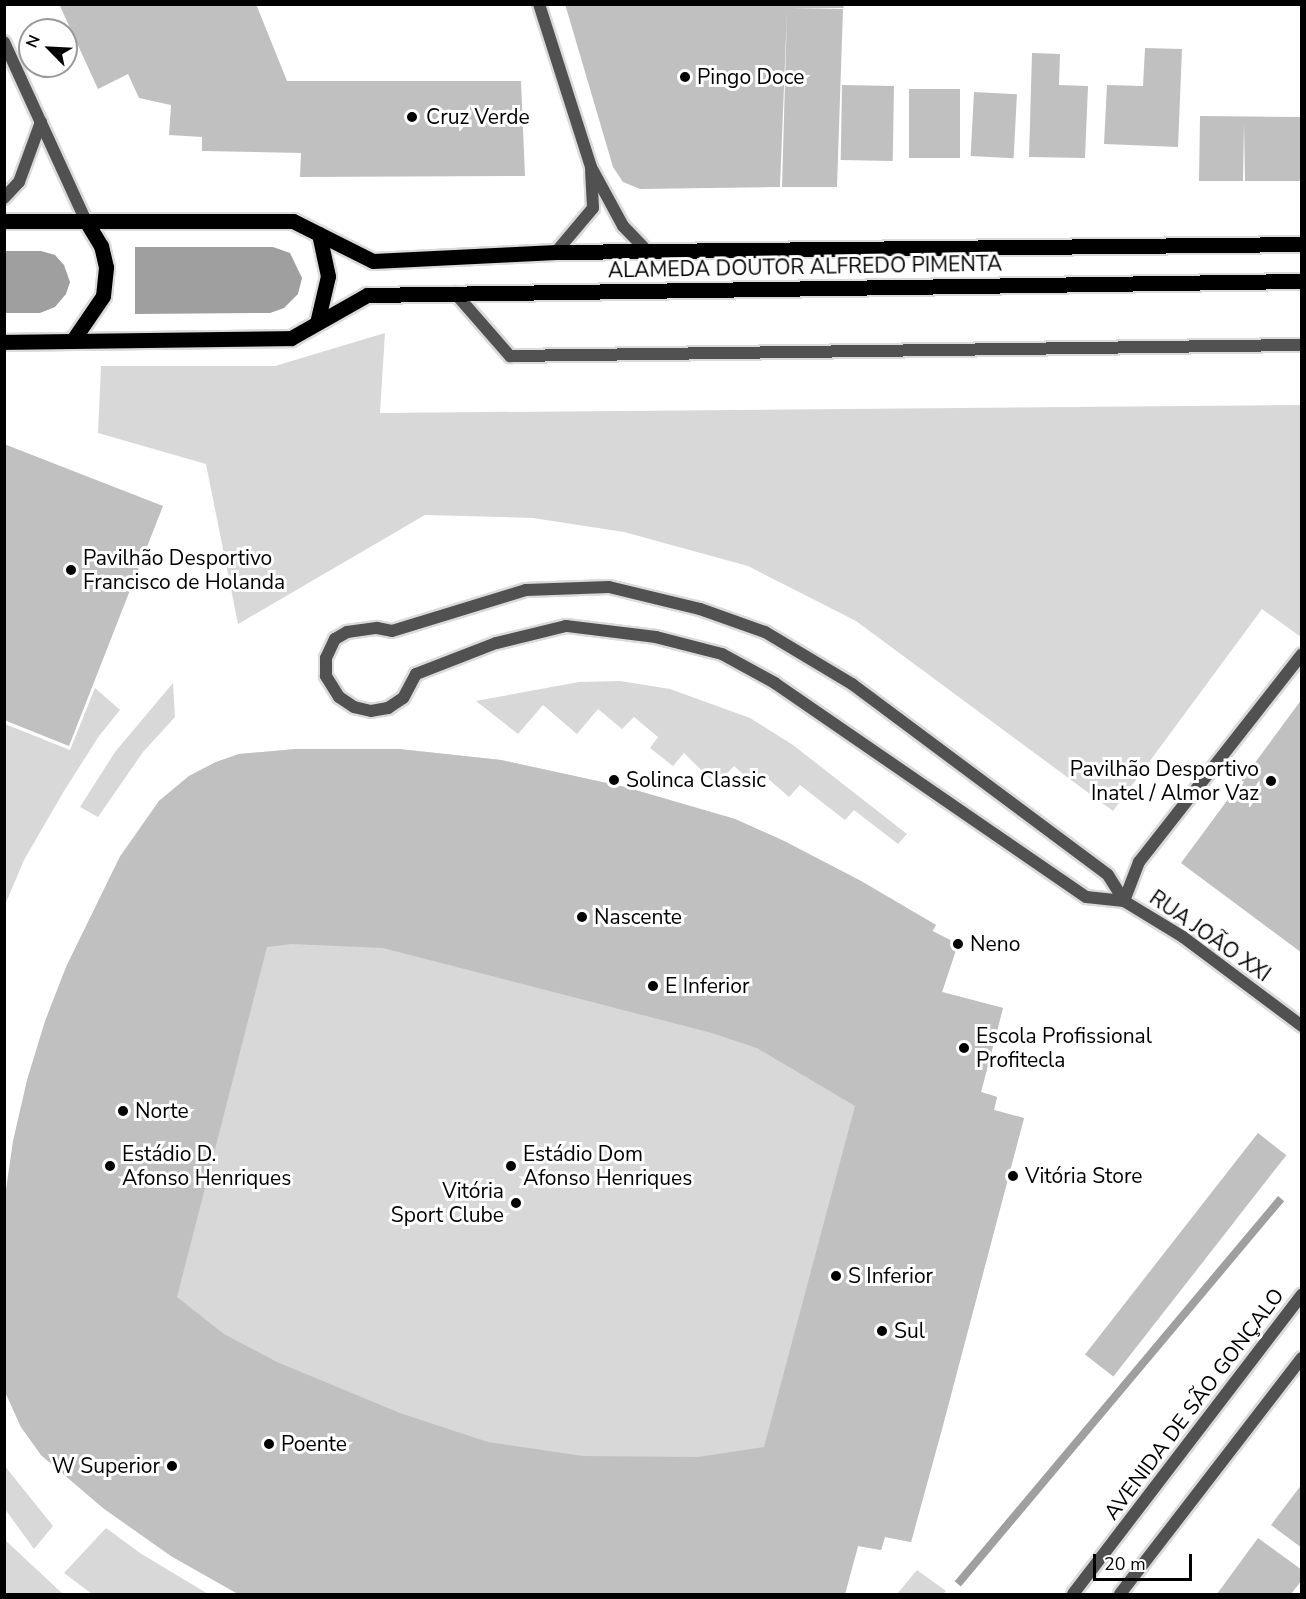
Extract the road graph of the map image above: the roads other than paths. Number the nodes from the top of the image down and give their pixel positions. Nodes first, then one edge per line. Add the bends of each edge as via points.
1 (539, 4) edge
2 (4, 42) edge
3 (41, 122) junction
4 (591, 167) junction
5 (4, 198) edge
6 (4, 221) edge
7 (87, 223) junction
8 (319, 234) junction
9 (1302, 244) edge
10 (647, 251) junction
11 (556, 252) junction
12 (1302, 281) edge
13 (455, 294) junction
14 (317, 323) junction
15 (73, 340) junction
16 (4, 342) edge
17 (1302, 345) edge
18 (1302, 654) edge
19 (1124, 901) junction
20 (1302, 1026) edge
21 (1302, 1294) edge
22 (1302, 1358) edge
23 (1073, 1594) edge
24 (1120, 1594) edge

1 - 4 street
2 - 3 street
3 - 5 street via 20,182
3 - 7 street
4 - 10 street via 623,226
4 - 11 street via 593,208
6 - 7 main road, ALAMEDA DOUTOR ALFREDO PIMENTA
7 - 8 main road, ALAMEDA DOUTOR ALFREDO PIMENTA via 293,221
7 - 15 main road via 101,246 106,267 103,296
8 - 11 main road, ALAMEDA DOUTOR ALFREDO PIMENTA via 373,261
8 - 14 main road via 328,276
9 - 10 main road, ALAMEDA DOUTOR ALFREDO PIMENTA
10 - 11 main road, ALAMEDA DOUTOR ALFREDO PIMENTA
12 - 13 main road, ALAMEDA DOUTOR ALFREDO PIMENTA
13 - 14 main road, ALAMEDA DOUTOR ALFREDO PIMENTA via 367,295
13 - 17 street via 510,356
14 - 15 main road, ALAMEDA DOUTOR ALFREDO PIMENTA via 291,338
15 - 16 main road, ALAMEDA DOUTOR ALFREDO PIMENTA
18 - 19 street via 1139,862
19 - 19 street via 1108,876 852,684 765,632 700,609 609,586 526,590 392,631 377,628 347,632 335,639 326,658 326,676 339,697 354,707 372,711 388,708 403,698 416,674 496,643 566,626 656,637 722,654 775,683 1086,897
19 - 20 street, RUA JOÃO XXI via 1184,937
21 - 23 street, AVENIDA DE SÃO GONÇALO
22 - 24 street

